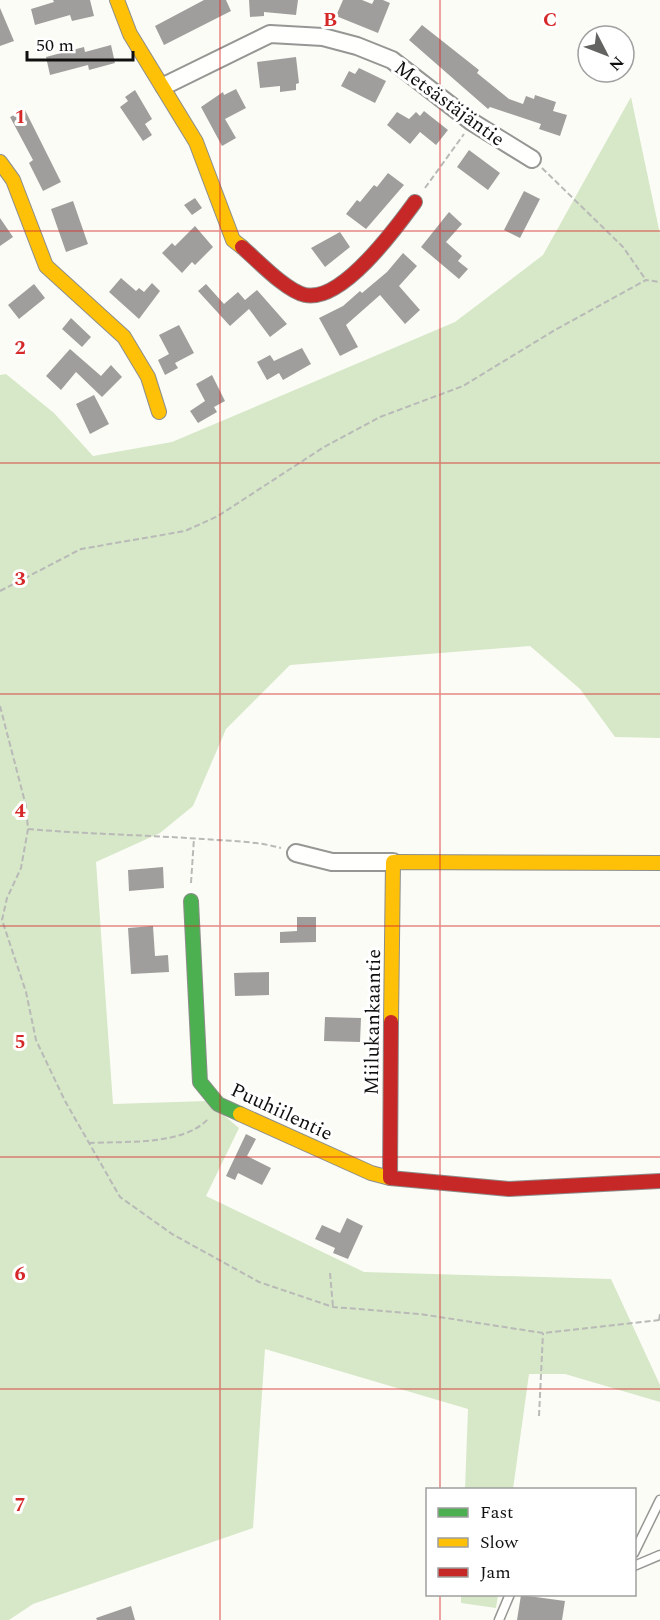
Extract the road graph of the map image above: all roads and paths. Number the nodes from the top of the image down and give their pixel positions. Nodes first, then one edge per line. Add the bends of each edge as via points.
1 (117, 0) edge
2 (165, 87) junction
3 (472, 123) junction
4 (532, 159) joint
5 (0, 162) edge
6 (415, 202) joint
7 (646, 280) junction
8 (660, 282) edge
9 (159, 412) dead end
10 (0, 591) edge
11 (0, 706) edge
12 (28, 829) junction
13 (194, 838) junction
14 (296, 853) joint
15 (393, 862) junction
16 (660, 863) edge
17 (191, 901) joint
18 (218, 1104) junction
19 (88, 1143) junction
20 (390, 1178) junction
21 (660, 1181) edge
22 (330, 1273) dead end
23 (333, 1307) junction
24 (660, 1314) edge
25 (659, 1320) edge
26 (543, 1333) junction
27 (539, 1416) dead end
28 (660, 1500) edge
29 (636, 1549) edge
30 (660, 1555) edge
31 (636, 1565) edge
32 (509, 1596) edge
33 (499, 1620) edge

1 - 2 street via 130,34
2 - 3 street, Metsästäjäntie via 270,34 323,37 392,60
2 - 6 street via 196,142 232,240 304,295 328,290 366,264
3 - 4 street, Metsästäjäntie
3 - 6 path
4 - 7 path via 623,247
5 - 9 street via 13,180 46,266 124,337 148,377
7 - 8 path
7 - 10 path via 463,386 380,417 324,447 210,520 185,531 81,549
11 - 12 path via 26,806
12 - 13 path
12 - 19 path via 21,868 2,920 26,992 36,1040
13 - 14 path via 265,843
13 - 17 path
14 - 15 street via 332,862
15 - 16 street
15 - 20 street, Miilukankaantie
17 - 18 street, Puuhiilentie via 200,1082
18 - 19 path via 207,1121 184,1135
18 - 20 street, Puuhiilentie
19 - 23 path via 120,1197 171,1234 259,1282
20 - 21 street via 509,1189
22 - 23 path
23 - 26 path via 420,1314
24 - 25 path
25 - 26 path
26 - 27 path
28 - 29 lane
30 - 31 lane
32 - 33 lane

